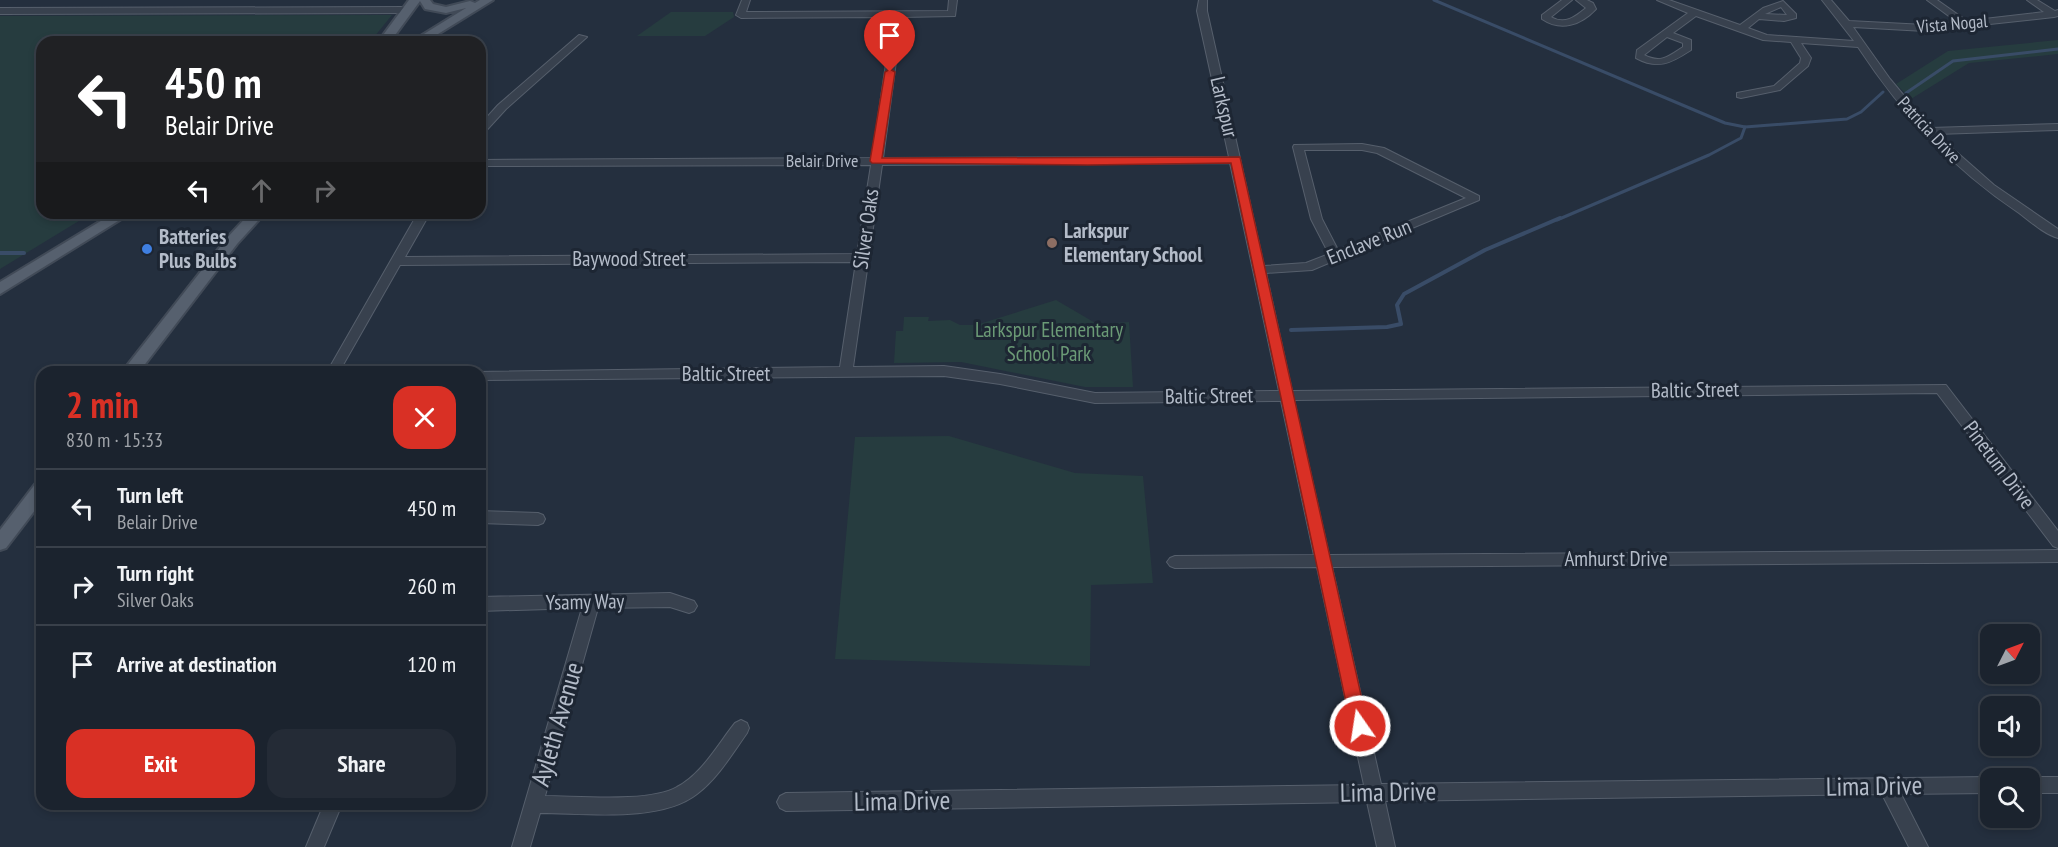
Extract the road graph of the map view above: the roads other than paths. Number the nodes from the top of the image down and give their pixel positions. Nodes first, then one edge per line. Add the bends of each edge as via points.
1 (424, 0) edge
2 (487, 0) edge
3 (746, 0) edge
4 (953, 0) edge
5 (1203, 0) edge
6 (1568, 0) edge
7 (1580, 0) edge
8 (1661, 0) edge
9 (1826, 0) edge
10 (1931, 0) edge
11 (2031, 0) edge
12 (412, 5) edge
13 (0, 11) edge
14 (1694, 13) junction
15 (2056, 14) edge
16 (898, 15) junction
17 (1758, 16) dead end
18 (1846, 24) junction
19 (1966, 24) junction
20 (1740, 30) junction
21 (1666, 33) junction
22 (389, 36) edge
23 (427, 36) edge
24 (582, 38) dead end
25 (1794, 41) junction
26 (1859, 44) junction
27 (1741, 95) dead end
28 (486, 124) edge
29 (2058, 127) edge
30 (1926, 131) junction
31 (1236, 160) junction
32 (876, 161) junction
33 (486, 163) edge
34 (114, 219) edge
35 (245, 219) edge
36 (252, 219) edge
37 (421, 219) edge
38 (2058, 234) edge
39 (232, 241) junction
40 (1336, 256) junction
41 (861, 258) junction
42 (397, 261) junction
43 (1260, 270) junction
44 (0, 289) edge
45 (135, 366) edge
46 (336, 366) edge
47 (846, 373) junction
48 (486, 375) edge
49 (1941, 388) joint
50 (1288, 395) junction
51 (36, 496) edge
52 (486, 517) edge
53 (538, 519) dead end
54 (2058, 542) edge
55 (0, 543) edge
56 (2058, 556) edge
57 (1175, 561) dead end
58 (1323, 562) junction
59 (592, 602) junction
60 (486, 604) edge
61 (689, 606) dead end
62 (741, 728) dead end
63 (1980, 785) edge
64 (2040, 785) edge
65 (2058, 785) edge
66 (1887, 786) junction
67 (1374, 792) junction
68 (786, 802) dead end
69 (534, 804) junction
70 (330, 810) edge
71 (315, 847) edge
72 (521, 847) edge
73 (1386, 847) edge
74 (1919, 847) edge

1 - 2 main road via 432,9 446,10
2 - 23 main road
3 - 16 street via 741,15
4 - 16 street via 952,15
5 - 31 street, Larkspur via 1202,11
6 - 7 street via 1545,17 1558,24 1570,23 1592,9
8 - 14 street
9 - 18 street, Patricia Drive
10 - 19 street
11 - 15 street
12 - 13 street
12 - 22 main road
14 - 20 street
14 - 21 street
15 - 19 street, Vista Nogal
16 - 32 street, Silver Oaks
17 - 20 street
18 - 19 street, Vista Nogal via 1905,28
18 - 26 street, Patricia Drive
20 - 25 street
21 - 21 street via 1688,42 1688,48 1664,64 1639,57 1640,52
24 - 28 street
25 - 26 street
25 - 27 street via 1806,58 1805,64 1777,88
26 - 30 street, Patricia Drive
29 - 30 street
30 - 38 street, Patricia Drive via 1971,174
31 - 32 street, Belair Drive
31 - 43 street, Larkspur
32 - 33 street, Belair Drive
32 - 41 street, Silver Oaks
34 - 44 main road
35 - 39 main road
36 - 39 main road
37 - 42 street
39 - 45 main road
40 - 40 street, Enclave Run via 1475,198 1380,150 1298,147 1327,246
40 - 43 street, Enclave Run via 1308,267
41 - 42 street, Baywood Street
41 - 47 street, Silver Oaks
42 - 46 street
43 - 50 street, Larkspur
47 - 48 street, Baltic Street
47 - 50 street, Baltic Street via 962,373 1095,398
49 - 50 street, Baltic Street
49 - 54 street, Pinetum Drive
50 - 58 street, Larkspur
51 - 55 main road
52 - 53 street
56 - 58 street, Amhurst Drive
57 - 58 street, Amhurst Drive
58 - 67 street, Larkspur
59 - 60 street, Ysamy Way
59 - 61 street, Ysamy Way via 670,600
59 - 69 street, Ayleth Avenue
62 - 69 street via 704,776 682,794 656,803
63 - 66 street, Lima Drive
64 - 65 street
66 - 67 street, Lima Drive
66 - 74 street
67 - 68 street, Lima Drive
67 - 73 street, Larkspur
69 - 72 street, Ayleth Avenue
70 - 71 street

